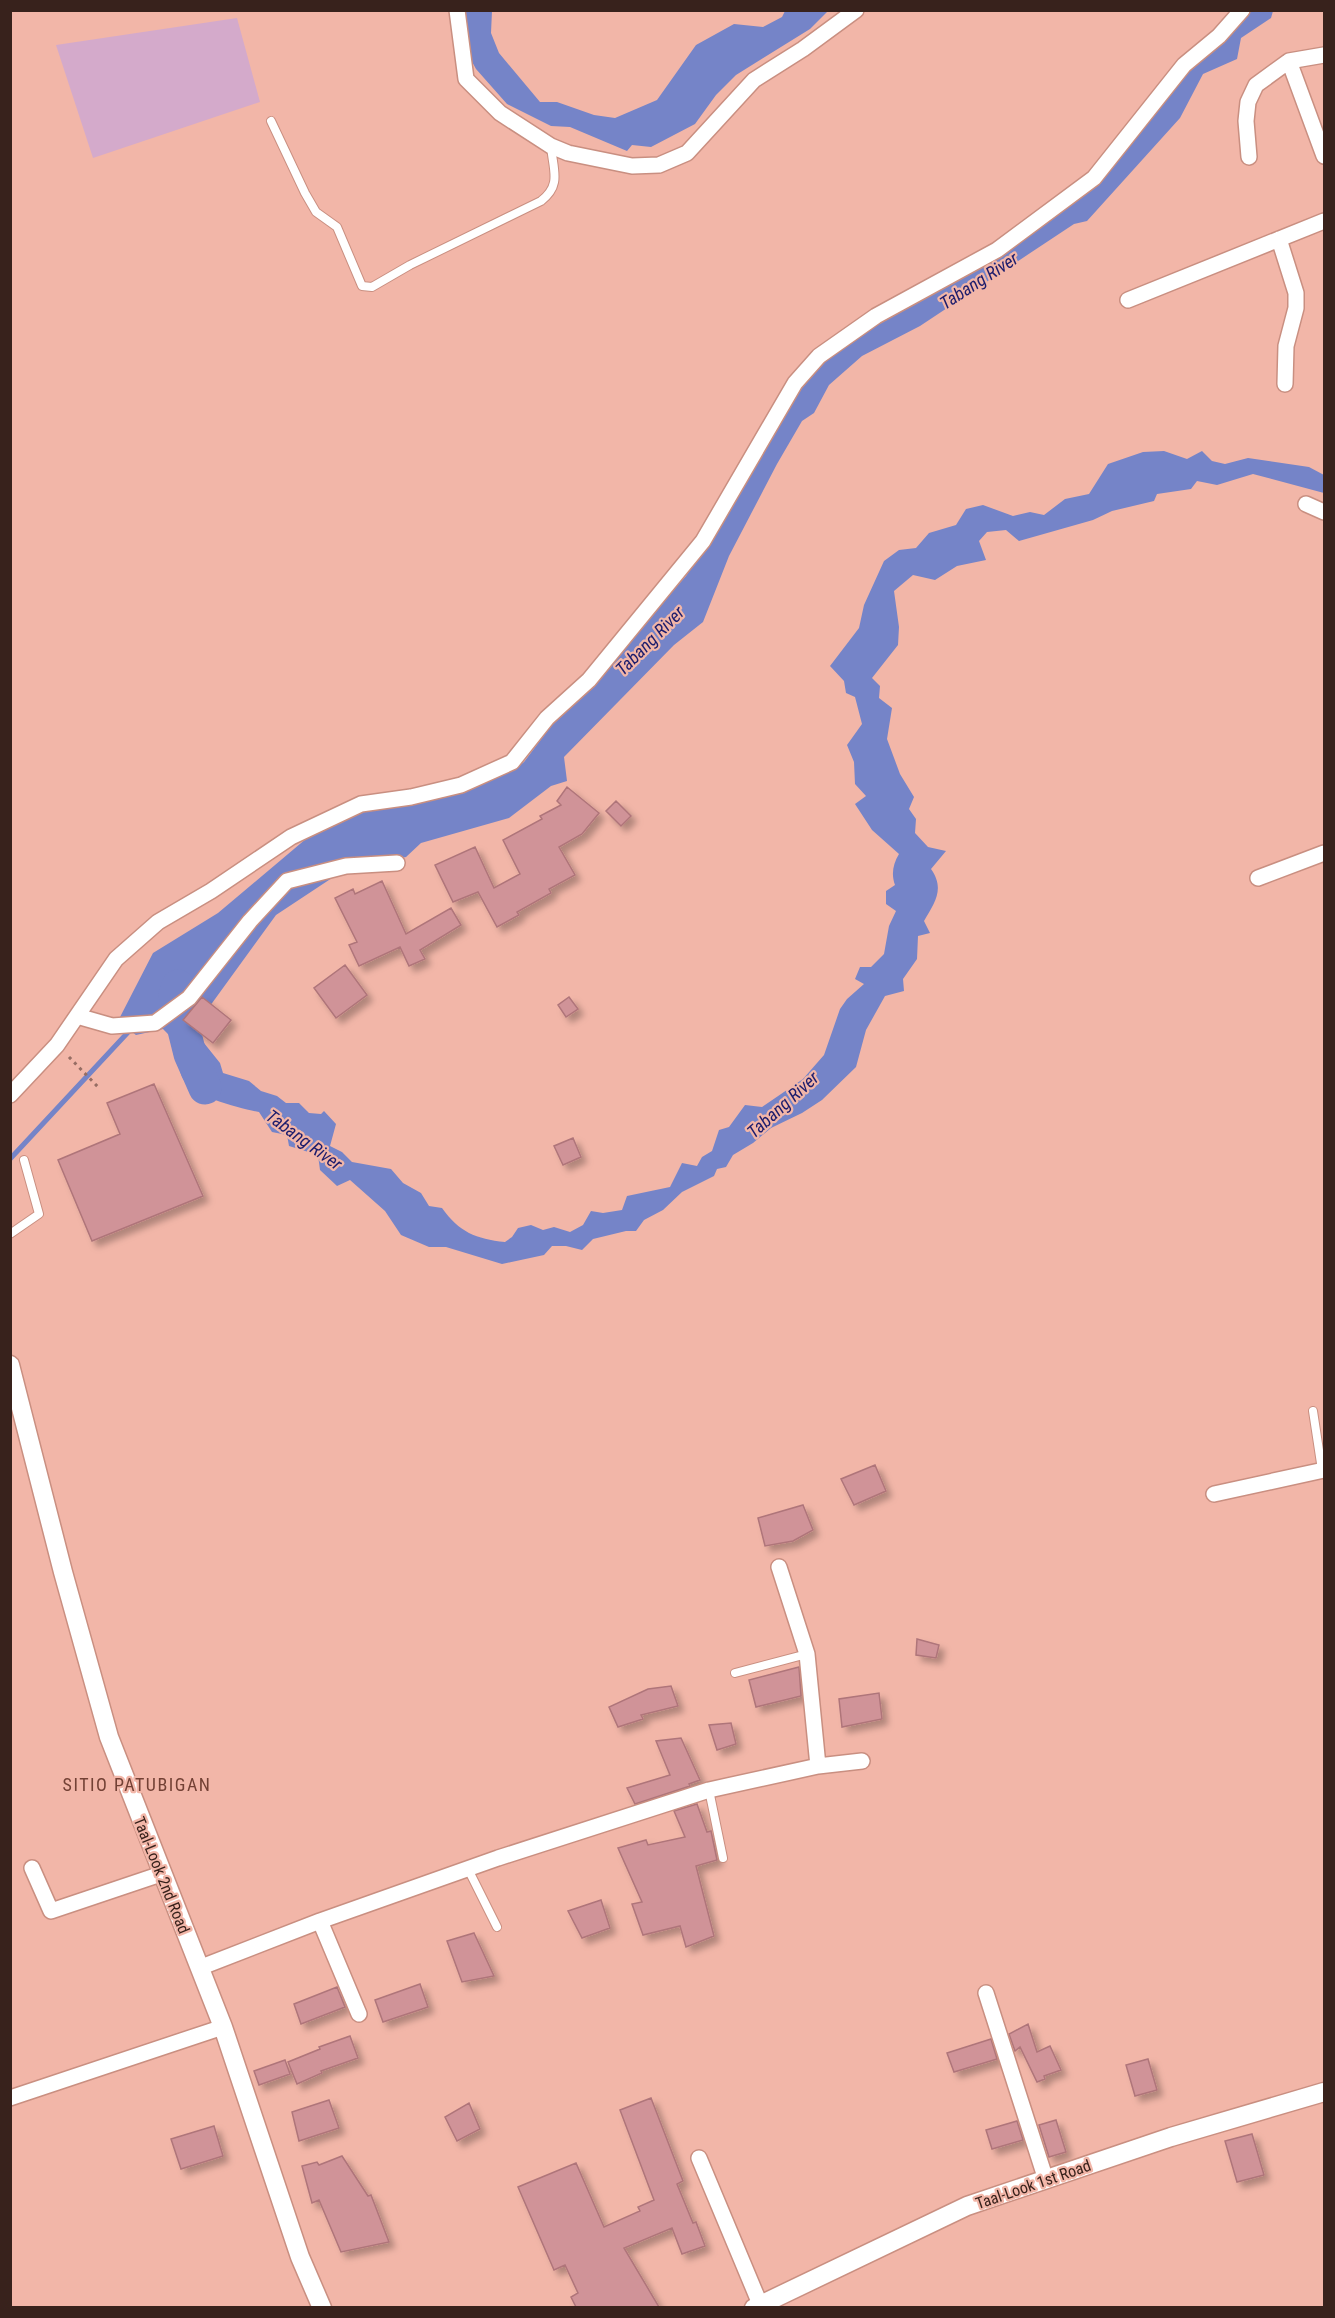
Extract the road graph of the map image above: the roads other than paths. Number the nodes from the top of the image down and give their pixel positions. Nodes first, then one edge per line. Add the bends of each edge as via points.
1 (456, 10) edge
2 (856, 10) edge
3 (1242, 10) edge
4 (1324, 55) edge
5 (1289, 61) junction
6 (271, 121) dead end
7 (551, 146) junction
8 (1324, 156) edge
9 (1249, 157) dead end
10 (1324, 221) edge
11 (1279, 239) junction
12 (1128, 300) dead end
13 (1285, 384) dead end
14 (1306, 504) dead end
15 (1324, 512) edge
16 (1324, 853) edge
17 (397, 864) dead end
18 (1258, 878) dead end
19 (83, 1018) junction
20 (10, 1095) edge
21 (24, 1160) dead end
22 (10, 1234) edge
23 (10, 1365) edge
24 (1313, 1411) dead end
25 (1323, 1470) edge
26 (1214, 1494) dead end
27 (779, 1566) dead end
28 (807, 1654) junction
29 (735, 1673) dead end
30 (862, 1761) dead end
31 (818, 1766) junction
32 (709, 1790) junction
33 (723, 1858) dead end
34 (32, 1868) dead end
35 (468, 1869) junction
36 (161, 1874) junction
37 (320, 1921) junction
38 (497, 1928) dead end
39 (199, 1968) junction
40 (987, 1993) dead end
41 (359, 2014) dead end
42 (223, 2027) junction
43 (1324, 2096) edge
44 (10, 2098) edge
45 (699, 2158) dead end
46 (1046, 2180) junction
47 (757, 2306) edge
48 (322, 2307) edge

1 - 7 street via 466,79 500,113
2 - 7 street via 754,80 687,153 659,165 632,166
3 - 19 street via 1219,36 1184,65 1094,178 997,250 876,316 819,356 795,383 703,542 596,672 547,718 512,762 461,785 361,804 291,837 158,922 116,959
4 - 5 street
5 - 8 street
5 - 9 street via 1256,85 1248,102
6 - 7 lane via 304,193 316,212 337,227 362,286 372,287 542,201 552,193 555,183
10 - 11 street
11 - 12 street
11 - 13 street via 1296,293 1286,346
14 - 15 street
16 - 18 street
17 - 19 street via 346,866 287,881 189,998 155,1023 112,1026
19 - 20 street
21 - 22 lane via 39,1214
23 - 36 street, Taal-Look 2nd Road via 109,1737
24 - 25 lane
25 - 26 street
27 - 28 street
28 - 29 lane
28 - 31 street
30 - 31 street
31 - 32 street
32 - 33 lane
32 - 35 street
34 - 36 street via 51,1911
35 - 37 street
35 - 38 lane
36 - 39 street, Taal-Look 2nd Road
37 - 39 street
37 - 41 street
39 - 42 street, Taal-Look 2nd Road
40 - 46 street
42 - 44 street
42 - 48 street, Taal-Look 2nd Road via 300,2257
43 - 46 street, Taal-Look 1st Road via 1171,2137
45 - 47 street
46 - 47 street, Taal-Look 1st Road via 967,2206

